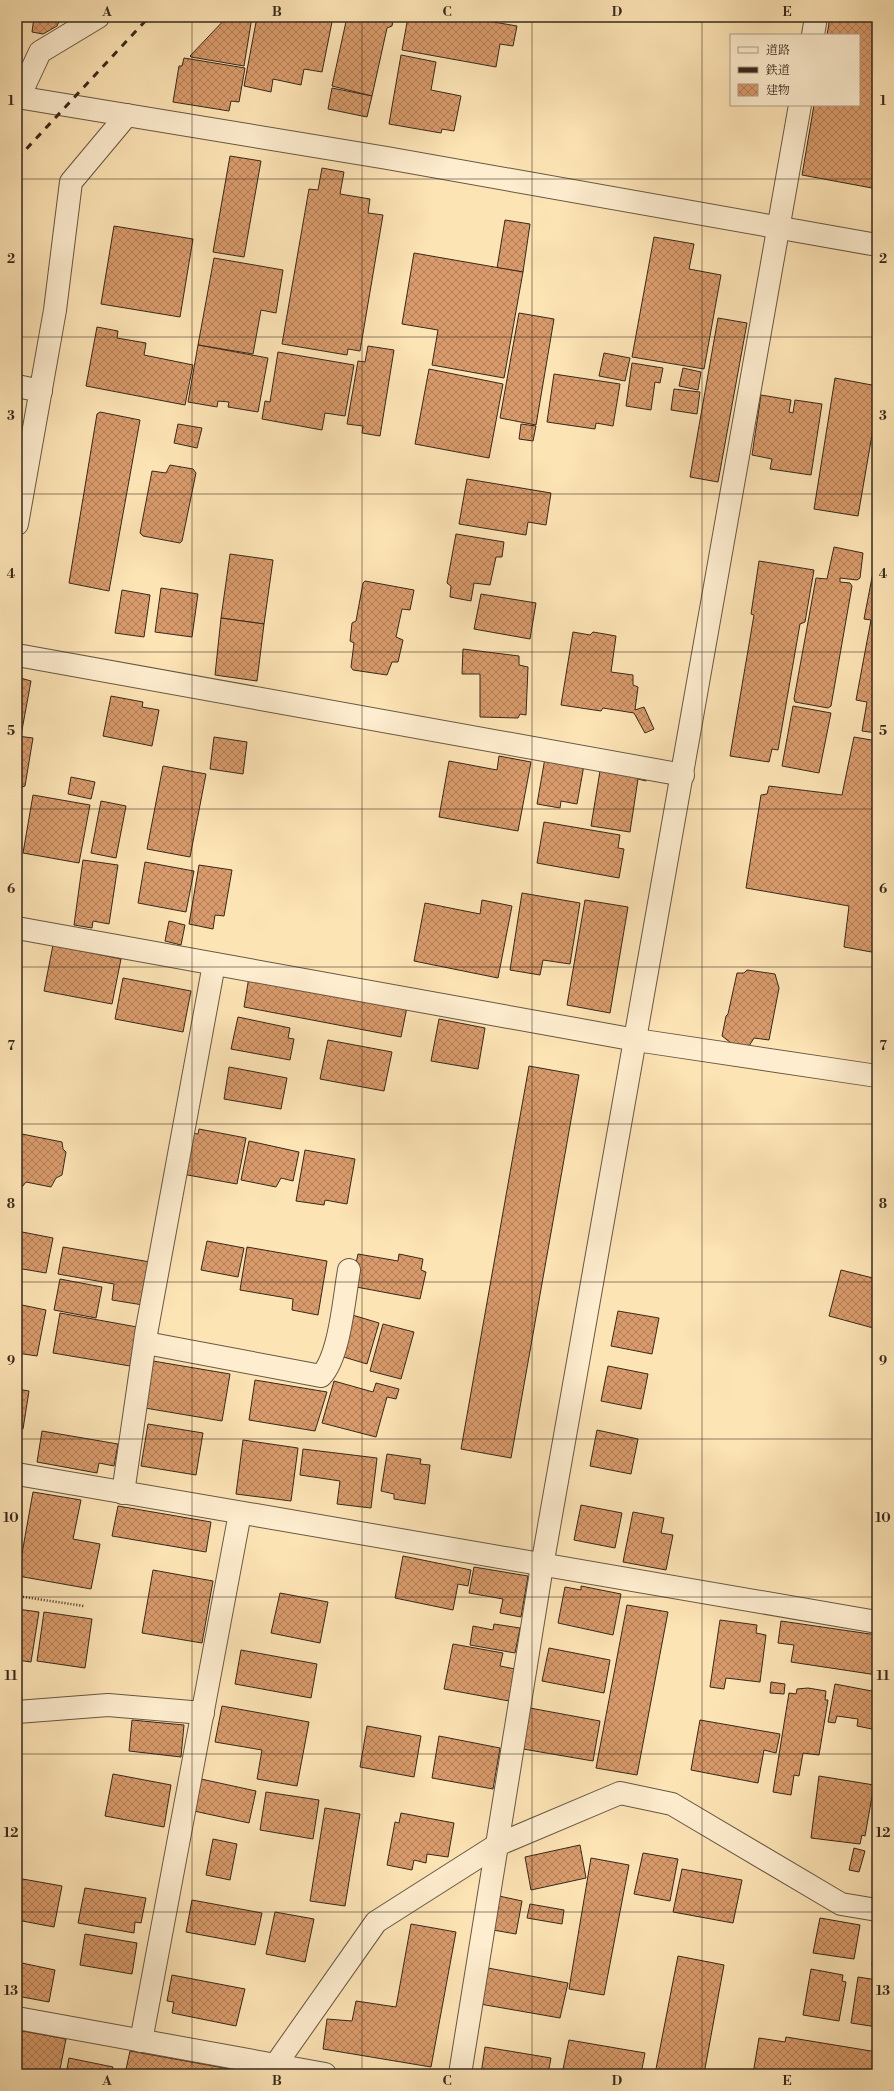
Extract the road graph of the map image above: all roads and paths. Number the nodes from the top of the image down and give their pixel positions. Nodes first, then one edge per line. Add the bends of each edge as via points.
1 (98, 17) edge
2 (816, 17) edge
3 (813, 34) edge
4 (18, 97) edge
5 (800, 106) edge
6 (127, 115) junction
7 (779, 228) junction
8 (877, 245) edge
9 (17, 386) edge
10 (41, 391) junction
11 (17, 524) edge
12 (17, 655) edge
13 (682, 775) junction
14 (17, 928) edge
15 (214, 964) junction
16 (636, 1040) junction
17 (877, 1076) edge
18 (349, 1270) dead end
19 (146, 1344) junction
20 (17, 1474) edge
21 (123, 1492) junction
22 (240, 1513) junction
23 (542, 1566) junction
24 (17, 1596) edge
25 (84, 1606) dead end
26 (877, 1622) edge
27 (17, 1712) edge
28 (203, 1713) junction
29 (497, 1845) junction
30 (877, 1910) edge
31 (17, 2018) edge
32 (141, 2041) junction
33 (273, 2070) edge
34 (325, 2074) edge
35 (460, 2074) edge

1 - 4 street via 40,52
2 - 3 street
4 - 6 street
5 - 7 street
6 - 7 street
6 - 10 street via 71,182 55,310
7 - 8 street
7 - 13 street
9 - 10 street
10 - 11 street
12 - 13 street
13 - 16 street
14 - 15 street
15 - 16 street
15 - 19 street
16 - 17 street
16 - 23 street
18 - 19 street via 340,1325 328,1369 321,1376
19 - 21 street
20 - 21 street
21 - 22 street
22 - 23 street
22 - 28 street
23 - 26 street
23 - 29 street
24 - 25 path
27 - 28 street via 108,1705
28 - 32 street
29 - 30 street via 620,1793 672,1804 841,1904
29 - 33 street via 376,1922
29 - 35 street
31 - 32 street
32 - 33 street
33 - 34 street

